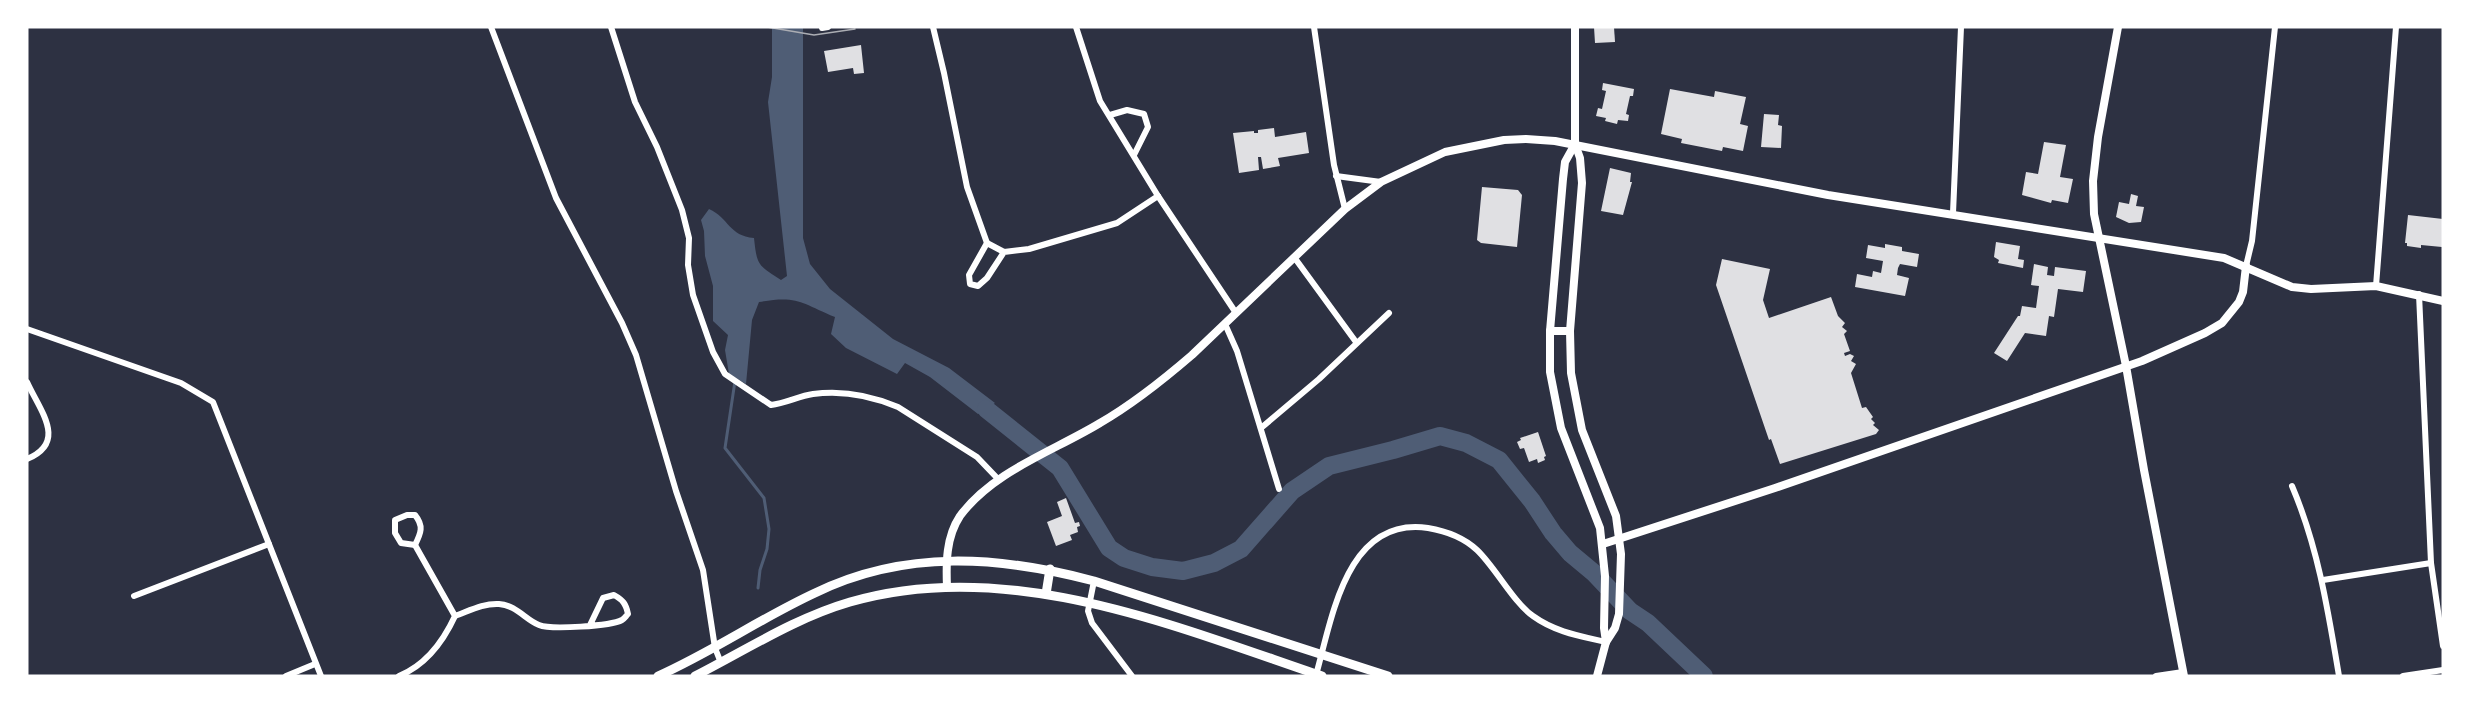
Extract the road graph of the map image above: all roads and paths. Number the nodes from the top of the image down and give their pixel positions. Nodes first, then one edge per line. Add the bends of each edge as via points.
1 (492, 27) edge
2 (611, 27) edge
3 (828, 27) edge
4 (933, 27) edge
5 (1076, 27) edge
6 (1314, 27) edge
7 (1575, 27) edge
8 (1961, 27) edge
9 (2118, 27) edge
10 (2275, 27) edge
11 (2396, 27) edge
12 (822, 28) edge
13 (1110, 115) junction
14 (1575, 144) junction
15 (1134, 155) junction
16 (1336, 176) junction
17 (1381, 182) junction
18 (1158, 196) junction
19 (1345, 209) junction
20 (1953, 213) junction
21 (2100, 238) junction
22 (987, 243) junction
23 (1004, 252) junction
24 (1294, 257) junction
25 (2246, 266) junction
26 (2376, 286) junction
27 (2419, 294) junction
28 (2443, 301) edge
29 (1236, 313) junction
30 (1389, 313) dead end
31 (1225, 324) junction
32 (27, 329) edge
33 (1550, 331) junction
34 (1570, 331) junction
35 (1356, 342) junction
36 (2126, 366) junction
37 (27, 382) edge
38 (1261, 428) junction
39 (27, 459) edge
40 (999, 480) junction
41 (2292, 486) dead end
42 (1279, 489) dead end
43 (1620, 540) junction
44 (269, 544) junction
45 (1603, 544) junction
46 (415, 545) junction
47 (946, 561) junction
48 (2431, 563) junction
49 (1050, 569) junction
50 (2323, 580) junction
51 (1094, 581) junction
52 (947, 587) junction
53 (1046, 594) junction
54 (134, 596) dead end
55 (1089, 602) junction
56 (455, 616) junction
57 (590, 625) junction
58 (1606, 642) junction
59 (2443, 646) edge
60 (715, 648) junction
61 (1321, 654) junction
62 (722, 663) junction
63 (315, 664) junction
64 (2443, 670) edge
65 (2183, 674) edge
66 (1318, 675) edge
67 (286, 676) edge
68 (321, 676) edge
69 (399, 676) edge
70 (658, 676) edge
71 (695, 676) edge
72 (1132, 676) edge
73 (1388, 676) edge
74 (1598, 676) edge
75 (2156, 676) edge
76 (2339, 676) edge
77 (2403, 676) edge

1 - 60 street via 556,198 636,355 703,570
2 - 40 street via 635,102 682,210 693,295 725,374 771,405 834,393 885,402 978,457
3 - 12 street
4 - 22 street via 967,187
5 - 13 street via 1100,101
6 - 16 street
7 - 14 main road
8 - 20 street
9 - 21 main road via 2093,181 2094,214
10 - 25 street
11 - 26 street
13 - 15 street
13 - 15 street via 1126,110 1144,114 1148,127
14 - 17 main road via 1504,140 1445,152
14 - 20 main road via 1828,195
14 - 33 main road via 1565,162
14 - 34 main road via 1582,183
15 - 18 street
16 - 17 street
16 - 19 street
17 - 19 main road
18 - 23 street via 1117,223 1029,249
18 - 29 street
19 - 24 main road
20 - 21 main road
21 - 25 main road via 2224,258
21 - 36 main road
22 - 23 street
22 - 23 street via 969,275 970,284 978,286 987,278
24 - 29 main road
24 - 35 street
25 - 26 main road via 2292,287
25 - 36 main road via 2239,302 2222,323
26 - 27 main road
27 - 28 main road
27 - 48 street
29 - 31 main road
30 - 35 street
31 - 38 street
31 - 40 main road via 1150,390
32 - 44 street via 181,383 213,402
33 - 34 main road
33 - 45 main road via 1550,372 1557,412
34 - 43 main road via 1578,415 1612,502
35 - 38 street
36 - 43 main road
36 - 65 main road
37 - 39 street via 50,439 44,450
38 - 42 street
40 - 47 main road via 959,517
41 - 50 street
43 - 45 main road
43 - 58 main road via 1619,614
44 - 54 street
44 - 63 street
45 - 58 main road
46 - 46 street via 401,543 395,533 395,520 415,515 421,522
46 - 56 street
47 - 49 main road via 1018,563
47 - 52 main road
47 - 60 main road via 898,566 842,580
48 - 50 street
48 - 59 street
49 - 51 main road
49 - 53 main road
50 - 76 street
51 - 55 street
51 - 61 main road
52 - 53 main road
52 - 62 main road via 850,602 799,621
53 - 55 main road
55 - 66 main road
55 - 72 street via 1092,623
56 - 57 street via 481,606 501,604 523,613 538,625
56 - 69 street via 432,653
57 - 57 street via 621,621 628,614 627,606 614,595 603,598
58 - 61 street via 1560,631 1531,615 1477,550 1463,539 1419,527 1376,538 1361,553 1347,573
58 - 74 main road
60 - 62 street
60 - 70 main road
61 - 66 street
61 - 73 main road
62 - 71 main road
63 - 67 street
63 - 68 street
64 - 77 street
65 - 75 street

